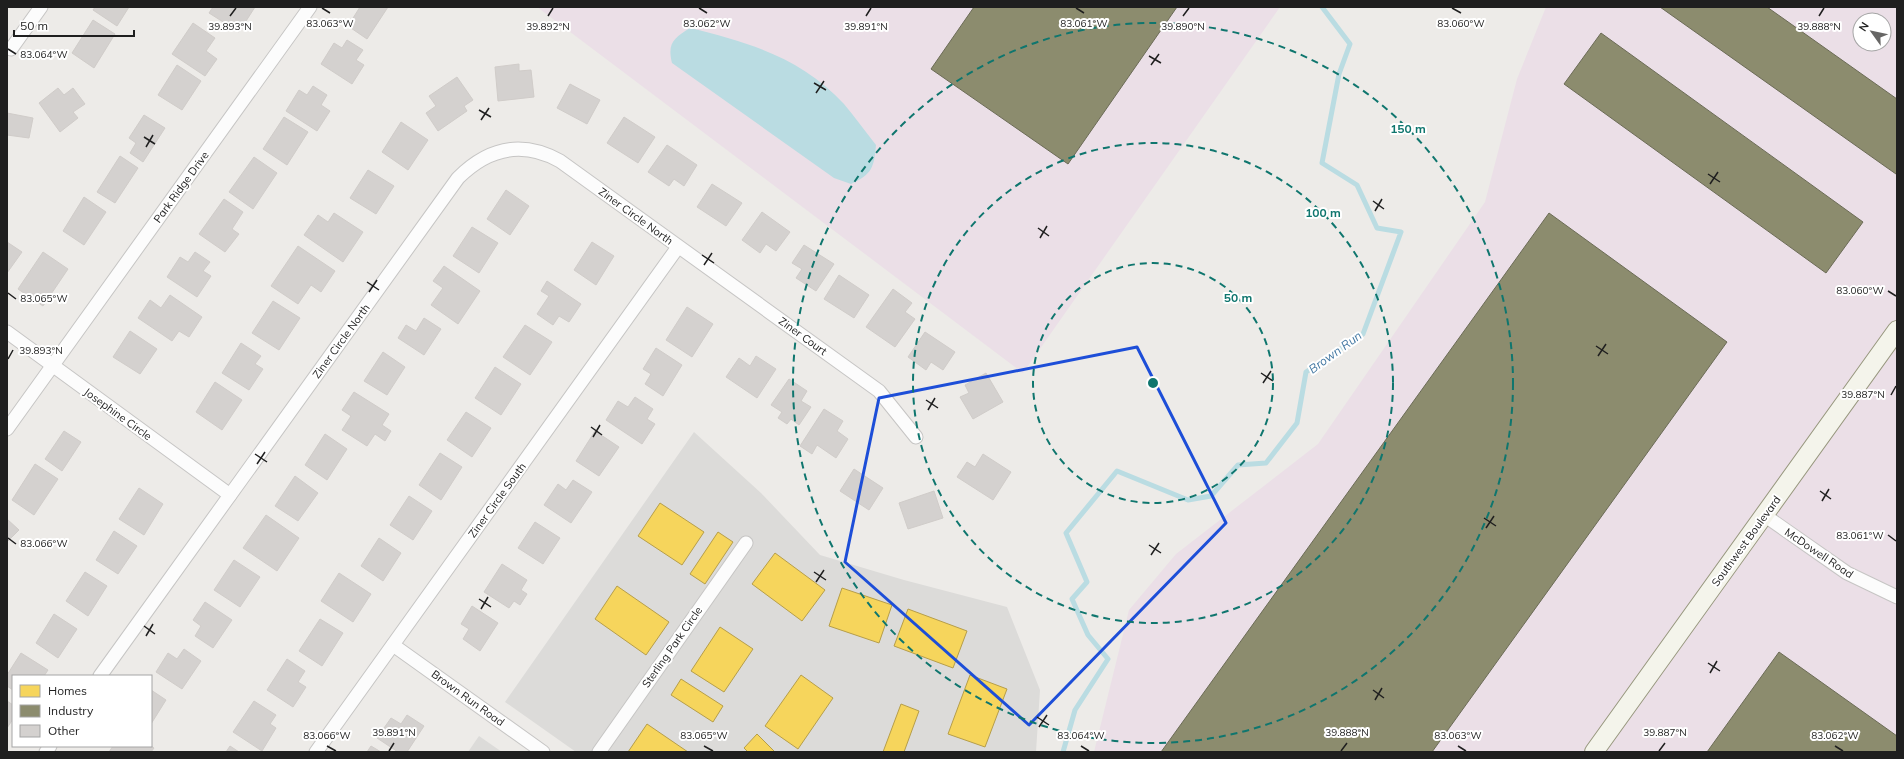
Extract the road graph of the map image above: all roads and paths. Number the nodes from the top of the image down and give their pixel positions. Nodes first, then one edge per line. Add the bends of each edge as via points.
1 (41, 7) edge
2 (310, 7) edge
3 (11, 49) dead end
4 (678, 247) junction
5 (1897, 330) edge
6 (7, 332) edge
7 (52, 366) junction
8 (7, 429) edge
9 (916, 437) dead end
10 (230, 495) junction
11 (1764, 515) junction
12 (746, 543) dead end
13 (1897, 597) edge
14 (393, 645) junction
15 (101, 675) edge
16 (316, 752) edge
17 (543, 752) edge
18 (599, 752) edge
19 (1594, 752) edge

1 - 3 street
2 - 7 street, Park Ridge Drive
4 - 9 street, Ziner Court via 879,391
4 - 10 street, Ziner Circle North via 560,161 548,155 524,149 505,150 487,155 471,165 458,178
4 - 14 street, Ziner Circle South
5 - 11 street, Southwest Boulevard
6 - 7 street, Josephine Circle
7 - 8 street, Park Ridge Drive
7 - 10 street, Josephine Circle
10 - 15 street, Ziner Circle North
11 - 13 street, McDowell Road via 1846,573
11 - 19 street, Southwest Boulevard
12 - 18 street, Sterling Park Circle
14 - 16 street, Ziner Circle South
14 - 17 street, Brown Run Road

